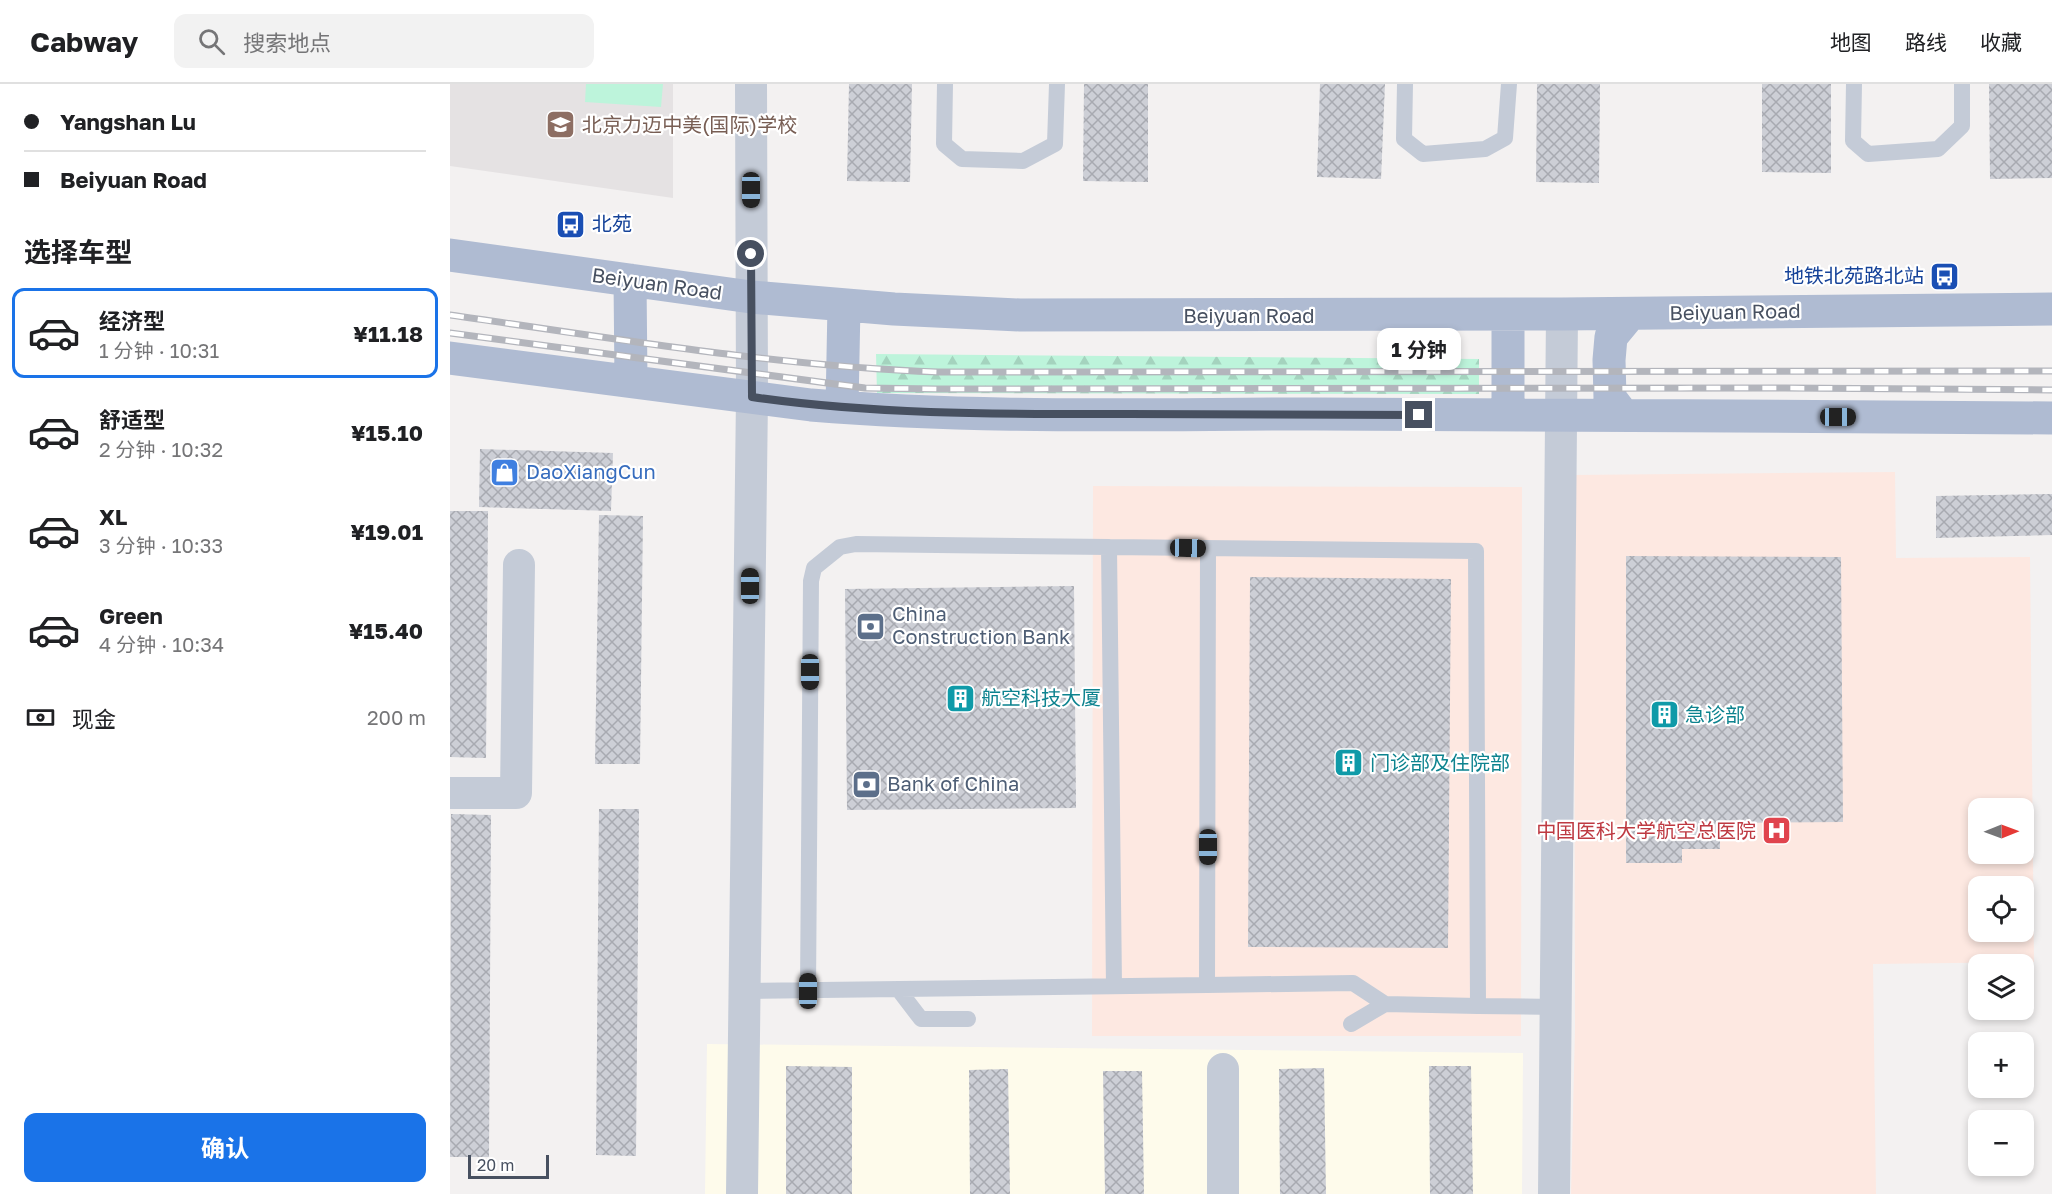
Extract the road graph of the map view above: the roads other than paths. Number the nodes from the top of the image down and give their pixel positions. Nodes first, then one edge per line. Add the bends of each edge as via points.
1 (751, 84) edge
2 (945, 84) edge
3 (1057, 84) edge
4 (1405, 84) edge
5 (1509, 84) edge
6 (1854, 84) edge
7 (1962, 84) edge
8 (450, 255) edge
9 (630, 280) junction
10 (751, 297) junction
11 (844, 305) junction
12 (2052, 309) edge
13 (1562, 314) junction
14 (1630, 314) junction
15 (1508, 315) junction
16 (450, 358) edge
17 (631, 381) junction
18 (752, 397) junction
19 (842, 408) junction
20 (1508, 415) junction
21 (1562, 415) junction
22 (1623, 415) junction
23 (2052, 418) edge
24 (1109, 547) junction
25 (1208, 548) junction
26 (519, 565) dead end
27 (450, 793) edge
28 (1207, 985) junction
29 (1114, 986) junction
30 (898, 989) junction
31 (746, 991) junction
32 (808, 991) junction
33 (1385, 1004) junction
34 (1478, 1006) junction
35 (1557, 1007) junction
36 (968, 1019) dead end
37 (1351, 1024) dead end
38 (1223, 1069) dead end
39 (742, 1194) edge
40 (1223, 1194) edge
41 (1554, 1194) edge

1 - 10 street
2 - 3 lane via 944,144 962,159 1023,161 1055,144
4 - 5 lane via 1404,140 1423,154 1485,149 1505,138
6 - 7 lane via 1853,141 1868,154 1938,149 1962,126
8 - 9 main road, Beiyuan Road
9 - 10 main road, Beiyuan Road
9 - 17 main road
10 - 11 main road, Beiyuan Road
10 - 18 street
11 - 15 main road, Beiyuan Road via 1020,315
11 - 19 main road
12 - 14 main road, Beiyuan Road
13 - 14 main road, Beiyuan Road
13 - 15 main road, Beiyuan Road
13 - 21 street
14 - 22 main road via 1611,337 1609,360 1610,398
15 - 20 main road
16 - 17 main road
17 - 18 main road
18 - 19 main road
18 - 31 street
19 - 20 main road via 1056,414
20 - 21 main road
21 - 22 main road
21 - 35 street
22 - 23 main road
24 - 25 lane
24 - 29 lane
24 - 32 lane via 856,544 840,547 814,568
25 - 28 lane
25 - 34 lane via 1476,551
26 - 27 street via 516,793
28 - 29 lane
28 - 33 lane via 1353,983
29 - 30 lane
30 - 32 lane
30 - 36 lane via 921,1018
31 - 32 lane
31 - 39 street
33 - 34 lane
33 - 37 lane
34 - 35 lane
35 - 41 street
38 - 40 street

